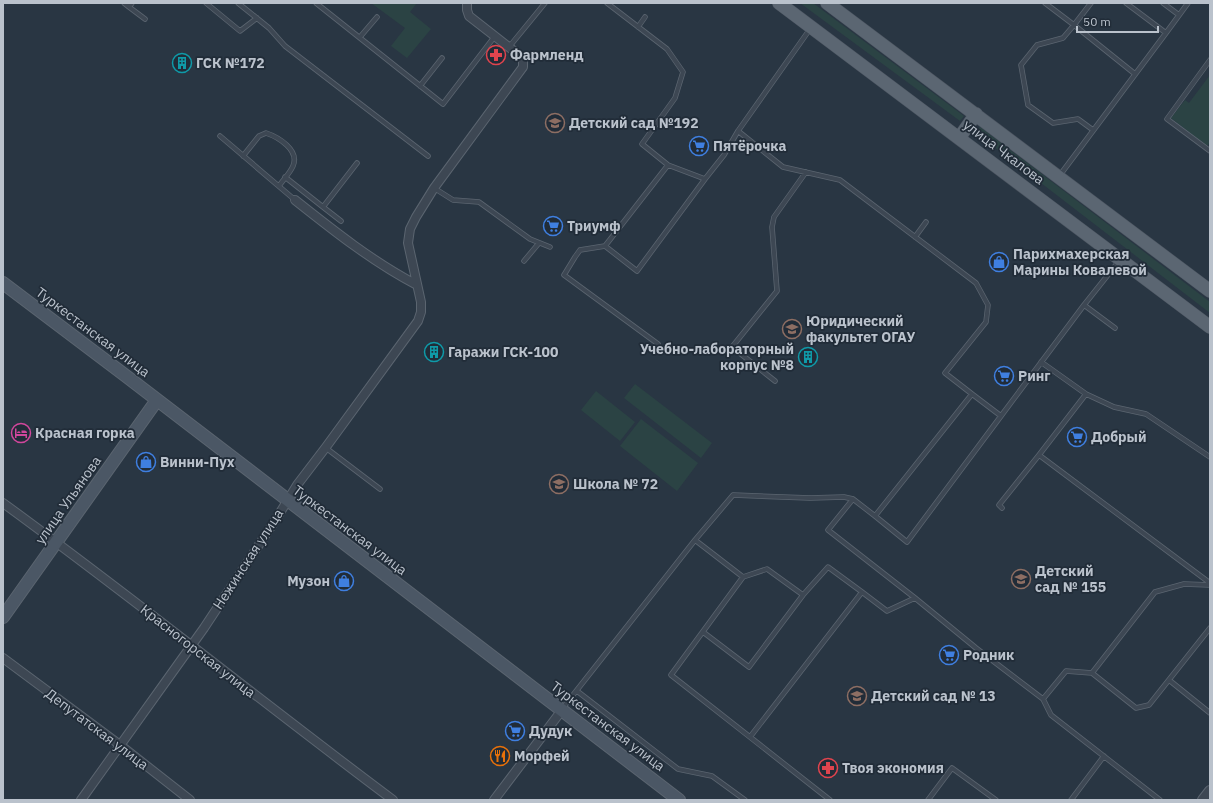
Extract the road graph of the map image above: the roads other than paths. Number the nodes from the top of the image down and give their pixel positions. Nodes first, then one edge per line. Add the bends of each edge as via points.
1 (124, 3) edge
2 (206, 3) edge
3 (238, 3) edge
4 (316, 3) edge
5 (467, 3) edge
6 (545, 3) edge
7 (607, 3) edge
8 (778, 3) edge
9 (827, 3) edge
10 (1045, 3) edge
11 (1091, 3) edge
12 (1126, 3) edge
13 (1163, 3) edge
14 (1188, 3) edge
15 (130, 5) edge
16 (1179, 15) junction
17 (377, 17) dead end
18 (645, 17) dead end
19 (257, 18) junction
20 (145, 19) dead end
21 (1074, 26) junction
22 (638, 27) junction
23 (811, 27) junction
24 (1166, 33) junction
25 (495, 36) junction
26 (360, 38) junction
27 (509, 47) junction
28 (442, 58) dead end
29 (1210, 60) edge
30 (1135, 74) junction
31 (420, 86) junction
32 (976, 114) junction
33 (1093, 130) junction
34 (738, 131) junction
35 (220, 136) dead end
36 (959, 138) junction
37 (1210, 151) edge
38 (244, 156) junction
39 (428, 156) dead end
40 (357, 163) dead end
41 (668, 165) junction
42 (806, 172) junction
43 (285, 177) junction
44 (1059, 177) junction
45 (705, 179) junction
46 (279, 186) junction
47 (434, 188) junction
48 (295, 200) joint
49 (324, 207) junction
50 (341, 221) dead end
51 (926, 222) dead end
52 (916, 237) junction
53 (539, 243) junction
54 (605, 246) junction
55 (550, 247) dead end
56 (1120, 260) junction
57 (524, 261) dead end
58 (3, 283) edge
59 (417, 285) junction
60 (1210, 291) edge
61 (1084, 305) junction
62 (1210, 327) edge
63 (1115, 328) dead end
64 (658, 344) dead end
65 (1041, 362) junction
66 (775, 381) dead end
67 (972, 394) junction
68 (1086, 394) junction
69 (157, 400) junction
70 (1001, 416) junction
71 (326, 447) junction
72 (1039, 455) junction
73 (1210, 457) edge
74 (380, 489) dead end
75 (853, 499) junction
76 (287, 500) junction
77 (3, 503) edge
78 (1002, 508) dead end
79 (875, 516) junction
80 (695, 540) junction
81 (57, 542) junction
82 (743, 577) junction
83 (1210, 584) edge
84 (862, 592) junction
85 (803, 596) junction
86 (915, 598) junction
87 (3, 617) edge
88 (1210, 628) edge
89 (703, 632) junction
90 (190, 646) junction
91 (3, 658) edge
92 (1092, 673) junction
93 (1169, 680) junction
94 (577, 691) junction
95 (1043, 699) junction
96 (562, 710) junction
97 (1210, 713) edge
98 (750, 736) junction
99 (120, 745) junction
100 (1104, 756) junction
101 (1210, 791) edge
102 (81, 800) edge
103 (190, 800) edge
104 (393, 800) edge
105 (494, 800) edge
106 (679, 800) edge
107 (745, 800) edge
108 (830, 800) edge
109 (928, 800) edge
110 (996, 800) edge
111 (1071, 800) edge
112 (1160, 800) edge
113 (1203, 800) edge

1 - 15 lane
2 - 19 lane via 240,31
3 - 19 lane
4 - 26 lane
5 - 25 street via 469,16
6 - 27 lane
7 - 22 lane
8 - 23 main road, улица Чкалова
9 - 32 main road, улица Чкалова
10 - 21 lane
11 - 21 lane
12 - 24 lane
13 - 16 lane
14 - 16 lane
15 - 20 lane
16 - 24 lane
17 - 26 lane
18 - 22 lane
19 - 39 lane via 285,46
21 - 30 lane
21 - 33 lane via 1063,38 1037,45 1021,65 1028,105 1053,123 1078,119
22 - 41 lane via 667,49 683,72 675,98 642,144
23 - 34 lane
23 - 36 main road, улица Чкалова
24 - 30 lane
25 - 27 street
25 - 31 lane via 443,104
26 - 31 lane
27 - 47 street via 523,60 521,75
28 - 31 lane
29 - 37 lane via 1167,118
30 - 33 lane
32 - 36 main road
32 - 44 main road, улица Чкалова
33 - 44 lane
34 - 42 lane via 783,167
34 - 45 lane via 724,155
35 - 38 lane
36 - 56 main road, улица Чкалова
38 - 43 lane via 259,136 266,133 276,136 286,144 293,155 294,165
38 - 46 lane
40 - 49 lane
41 - 45 lane
41 - 54 lane
42 - 52 lane via 840,180
42 - 66 lane via 774,217 772,227 777,291 732,347
43 - 46 lane
43 - 49 lane
44 - 60 main road, улица Чкалова
45 - 54 lane via 637,271
46 - 48 lane
47 - 53 lane via 453,200 479,202
47 - 59 street via 410,229 408,243
48 - 59 street via 345,239
49 - 50 lane
51 - 52 lane
52 - 67 lane via 976,283 988,305 986,322 945,372
53 - 55 lane
53 - 57 lane
54 - 64 lane via 580,250 564,275
56 - 61 lane
56 - 62 main road, улица Чкалова
58 - 69 main road, Туркестанская улица
59 - 71 street, Нежинская улица via 421,302 418,321
61 - 63 lane
61 - 65 lane
65 - 68 lane
65 - 70 lane
67 - 70 lane
67 - 79 lane
68 - 72 lane
68 - 73 lane via 1114,407 1146,414
69 - 76 main road, Туркестанская улица
69 - 81 main road, улица Ульянова
70 - 79 lane via 907,542
71 - 74 lane
71 - 76 street, Нежинская улица
72 - 78 lane via 999,505
72 - 83 lane
75 - 79 lane
75 - 80 lane via 733,495
75 - 86 lane via 828,530
76 - 90 street, Нежинская улица
76 - 96 main road, Туркестанская улица
77 - 81 street, Красногорская улица
80 - 82 lane
80 - 94 lane
81 - 87 main road, улица Ульянова
81 - 90 street, Красногорская улица
82 - 85 lane via 767,569
82 - 89 lane
83 - 92 lane via 1184,584 1155,592
84 - 85 lane via 828,567
84 - 86 lane via 887,611
84 - 98 lane
85 - 89 lane via 749,667
86 - 95 lane
88 - 93 lane
89 - 98 lane via 671,675
90 - 99 street, Нежинская улица
90 - 104 street, Красногорская улица
91 - 99 street, Депутатская улица
92 - 93 lane via 1136,708 1149,705
92 - 95 lane via 1066,671
93 - 97 lane
94 - 96 lane
94 - 107 lane via 678,769 712,776
95 - 100 lane via 1051,715
96 - 105 street
96 - 106 main road, Туркестанская улица
98 - 108 lane
99 - 102 street, Нежинская улица
99 - 103 street, Депутатская улица
100 - 111 lane
100 - 112 lane
101 - 113 street
109 - 110 lane via 952,768

